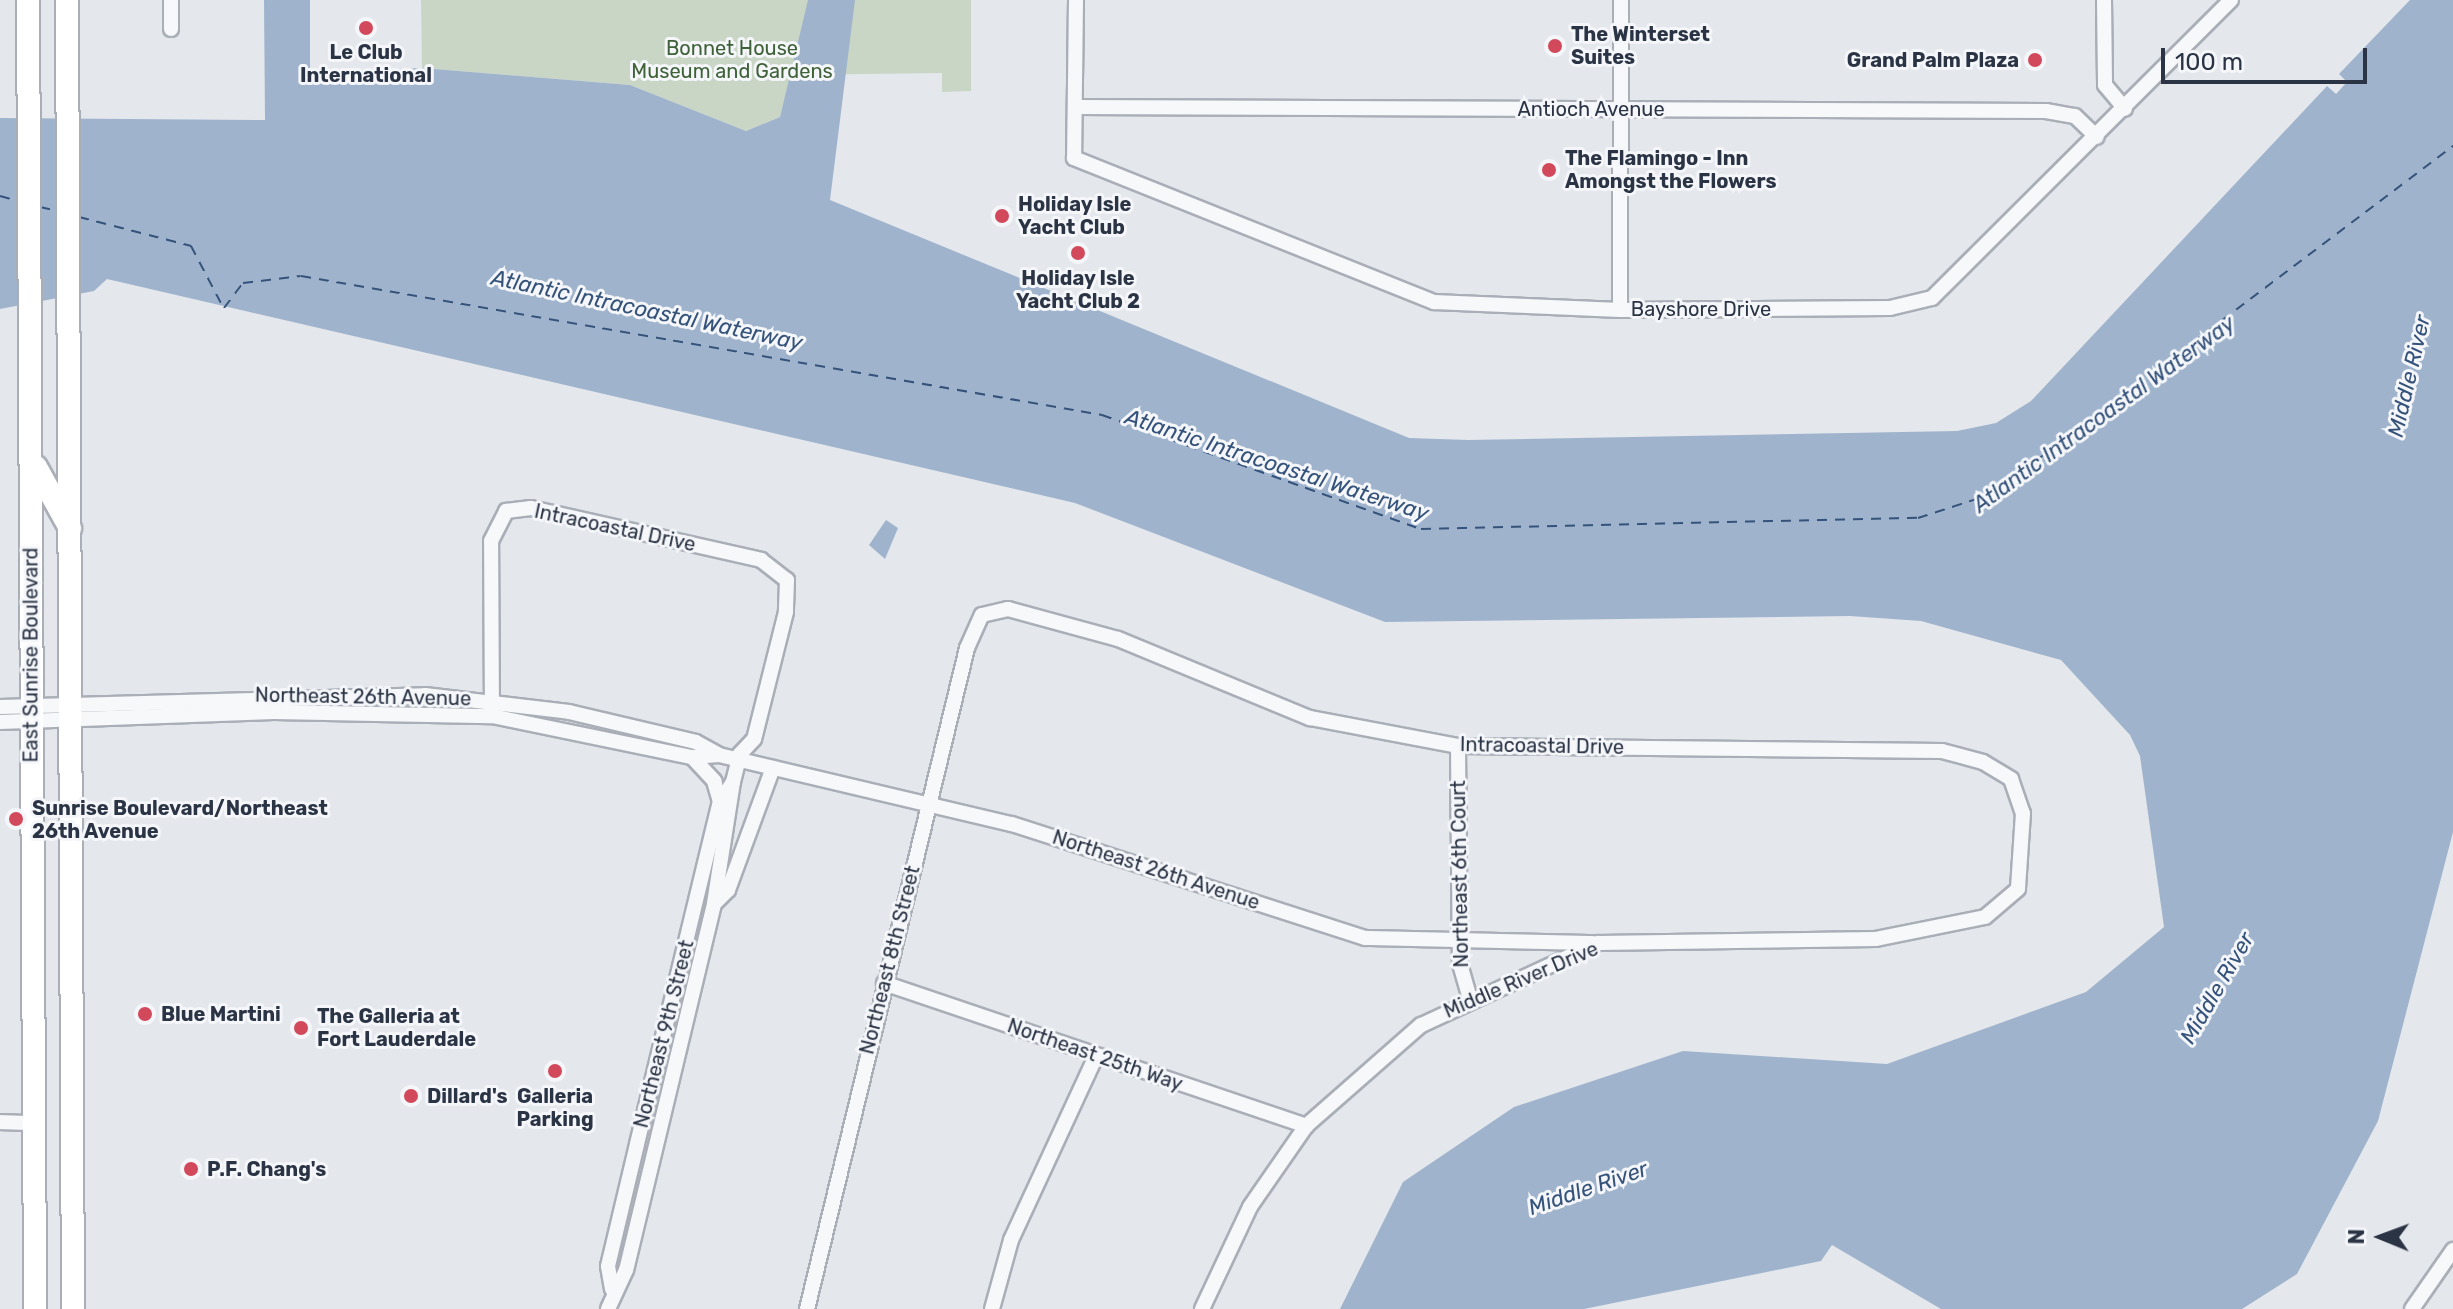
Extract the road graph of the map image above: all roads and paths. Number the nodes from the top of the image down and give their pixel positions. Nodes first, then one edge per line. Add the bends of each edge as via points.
1 (28, 0) edge
2 (67, 0) edge
3 (171, 0) edge
4 (1076, 0) edge
5 (1621, 0) edge
6 (2104, 0) edge
7 (2231, 0) edge
8 (171, 29) dead end
9 (1075, 107) junction
10 (1619, 109) junction
11 (2125, 109) junction
12 (2097, 137) junction
13 (1620, 310) junction
14 (31, 454) junction
15 (70, 528) junction
16 (783, 573) joint
17 (982, 615) joint
18 (492, 699) junction
19 (0, 707) edge
20 (70, 710) junction
21 (31, 711) junction
22 (492, 716) junction
23 (0, 722) edge
24 (1458, 746) junction
25 (719, 755) junction
26 (692, 757) junction
27 (739, 760) junction
28 (773, 768) junction
29 (733, 782) junction
30 (720, 802) junction
31 (929, 803) junction
32 (2022, 836) joint
33 (714, 904) junction
34 (1460, 941) junction
35 (1598, 943) junction
36 (884, 983) junction
37 (1470, 1000) junction
38 (1096, 1056) junction
39 (0, 1122) edge
40 (35, 1123) junction
41 (1306, 1126) junction
42 (72, 1168) junction
43 (2453, 1250) edge
44 (612, 1289) junction
45 (35, 1309) edge
46 (73, 1309) edge
47 (608, 1309) edge
48 (807, 1309) edge
49 (992, 1309) edge
50 (1202, 1309) edge
51 (2412, 1309) edge

1 - 14 main road, East Sunrise Boulevard
2 - 15 main road, East Sunrise Boulevard
3 - 8 street
4 - 9 street
5 - 10 street
6 - 11 street via 2105,85
7 - 11 street, Bayshore Drive
9 - 10 street, Antioch Avenue
9 - 13 street, Bayshore Drive via 1074,158 1434,302
10 - 12 street, Antioch Avenue via 2046,111 2075,116
10 - 13 street
11 - 12 street, Bayshore Drive
12 - 13 street, Bayshore Drive via 1954,283 1919,303
14 - 15 main road
14 - 21 main road, East Sunrise Boulevard
15 - 20 main road, East Sunrise Boulevard
16 - 18 street, Intracoastal Drive via 761,560 531,508 506,511 491,541
16 - 27 street, Northeast 9th Street via 786,612 754,739
17 - 24 street, Intracoastal Drive via 1008,609 1105,636 1310,718
17 - 31 street, Northeast 8th Street
18 - 20 street, Northeast 26th Avenue via 328,693
18 - 22 street, Intracoastal Drive
18 - 25 street, Northeast 26th Avenue via 696,742
19 - 21 street
20 - 21 street
20 - 22 street, Northeast 26th Avenue
20 - 42 main road, East Sunrise Boulevard
21 - 23 street
21 - 40 main road, East Sunrise Boulevard
22 - 26 street, Northeast 26th Avenue
24 - 32 street, Intracoastal Drive via 1942,751 1983,762 2011,779
24 - 34 street, Northeast 6th Court
25 - 26 street, Northeast 26th Avenue
25 - 27 street, Northeast 26th Avenue
26 - 30 street via 714,781
27 - 28 street, Northeast 26th Avenue
27 - 29 street, Northeast 9th Street
28 - 31 street, Northeast 26th Avenue
28 - 33 street, Northeast 9th Street via 728,890
29 - 30 street, Northeast 9th Street
29 - 33 street, Northeast 9th Street
30 - 44 street, Northeast 9th Street via 608,1266
31 - 34 street, Northeast 26th Avenue via 1139,860 1334,931
31 - 36 street, Northeast 8th Street
32 - 35 street, Middle River Drive via 2018,889 1985,917 1876,939
33 - 44 street, Northeast 9th Street via 626,1270
34 - 35 street, Northeast 26th Avenue
34 - 37 street, Northeast 6th Court
35 - 37 street, Middle River Drive
36 - 38 street, Northeast 25th Way
36 - 48 street, Northeast 8th Street
37 - 41 street, Middle River Drive via 1421,1025
38 - 41 street, Northeast 25th Way
38 - 49 street via 1011,1240
39 - 40 street
40 - 42 main road via 56,1138
40 - 45 main road, East Sunrise Boulevard
41 - 50 street, Middle River Drive via 1250,1207
42 - 46 main road, East Sunrise Boulevard
43 - 51 street
44 - 47 street, Northeast 9th Street

